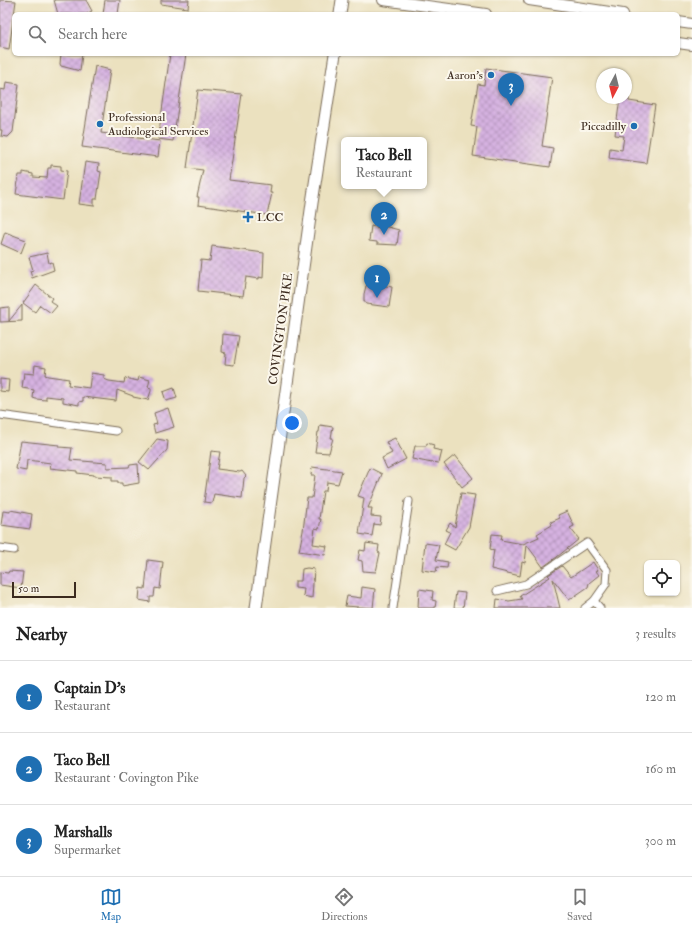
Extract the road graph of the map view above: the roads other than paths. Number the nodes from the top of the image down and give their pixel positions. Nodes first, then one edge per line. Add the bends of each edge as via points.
1 (342, 0) edge
2 (383, 0) edge
3 (529, 0) edge
4 (340, 12) edge
5 (471, 12) edge
6 (610, 12) edge
7 (680, 22) edge
8 (692, 24) edge
9 (680, 42) edge
10 (692, 45) edge
11 (335, 56) edge
12 (0, 415) edge
13 (116, 431) dead end
14 (409, 501) dead end
15 (0, 548) edge
16 (14, 550) dead end
17 (497, 591) dead end
18 (594, 600) junction
19 (256, 608) edge
20 (393, 608) edge
21 (585, 608) edge
22 (600, 608) edge

1 - 4 main road
2 - 5 main road
3 - 6 main road
7 - 8 main road
9 - 10 main road
11 - 19 main road, COVINGTON PIKE
12 - 13 street
14 - 20 street
15 - 16 street
17 - 18 street via 526,584 587,543 607,570 606,584
18 - 21 street
18 - 22 street

